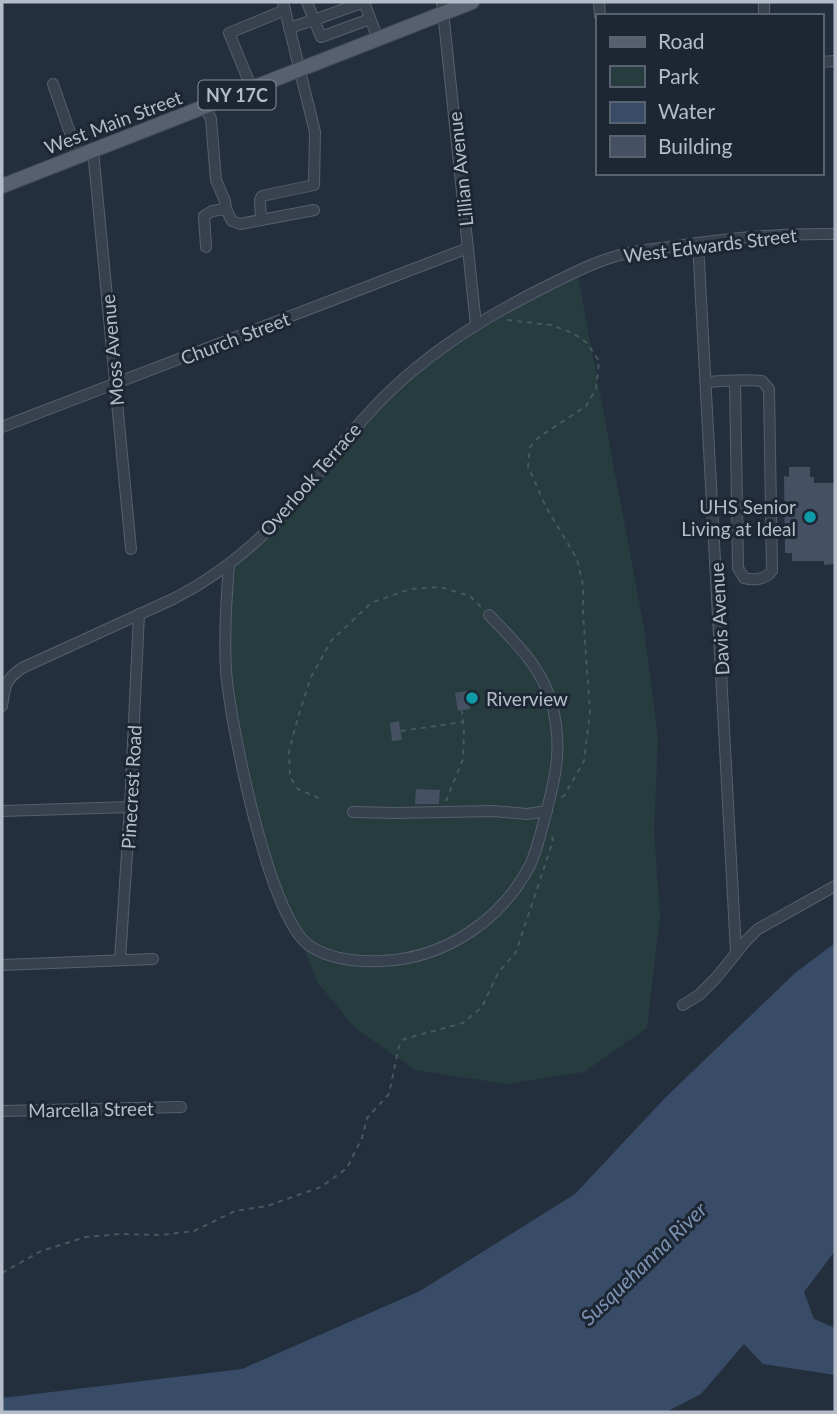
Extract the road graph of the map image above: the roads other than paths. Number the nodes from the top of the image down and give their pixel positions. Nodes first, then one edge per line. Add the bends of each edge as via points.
1 (307, 2) edge
2 (364, 2) edge
3 (467, 3) edge
4 (284, 6) edge
5 (442, 7) edge
6 (370, 19) junction
7 (314, 20) junction
8 (289, 28) junction
9 (378, 39) junction
10 (299, 71) junction
11 (53, 84) dead end
12 (251, 89) junction
13 (205, 107) junction
14 (93, 150) junction
15 (78, 156) junction
16 (2, 186) edge
17 (226, 209) junction
18 (314, 210) dead end
19 (261, 220) junction
20 (835, 234) edge
21 (698, 243) junction
22 (206, 247) dead end
23 (468, 248) junction
24 (475, 325) junction
25 (735, 381) junction
26 (706, 382) junction
27 (115, 384) junction
28 (2, 427) edge
29 (131, 549) dead end
30 (229, 565) junction
31 (139, 614) junction
32 (489, 615) road end
33 (2, 706) edge
34 (548, 806) junction
35 (130, 807) junction
36 (2, 811) edge
37 (353, 812) dead end
38 (835, 886) edge
39 (736, 953) junction
40 (120, 960) junction
41 (153, 960) dead end
42 (2, 965) edge
43 (683, 1005) dead end
44 (181, 1107) dead end
45 (2, 1111) edge

1 - 7 street
2 - 6 street
2 - 7 street
3 - 5 main road, West Main Street / NY 17C
4 - 8 street
4 - 12 street via 229,33
5 - 9 main road, West Main Street / NY 17C
5 - 23 street, Lillian Avenue
6 - 7 street via 321,37
6 - 9 street
7 - 8 street
8 - 10 street
9 - 10 main road, West Main Street / NY 17C
10 - 12 main road, West Main Street / NY 17C
10 - 19 street via 315,132 314,185 262,196
11 - 15 street
12 - 13 main road, West Main Street / NY 17C
13 - 14 main road, West Main Street / NY 17C
13 - 17 street via 211,120 216,180
14 - 15 main road, West Main Street / NY 17C
14 - 27 street, Moss Avenue
15 - 16 main road, West Main Street / NY 17C
17 - 19 street via 232,221 240,224
17 - 22 street via 204,216
18 - 19 street
20 - 21 street, West Edwards Street via 749,236
21 - 24 street, West Edwards Street via 622,254 592,264
21 - 26 street, Davis Avenue
23 - 24 street, Lillian Avenue
23 - 27 street, Church Street
24 - 30 street, Overlook Terrace via 392,389 295,502
25 - 25 street via 738,568 744,578 760,579 772,570 769,389 762,381
25 - 26 street
26 - 39 street, Davis Avenue
27 - 28 street, Church Street
27 - 29 street, Moss Avenue
30 - 31 street, Overlook Terrace via 197,587
30 - 34 street via 226,671 248,793 283,908 309,946 330,956 364,961 410,958 441,949 495,912 523,878
31 - 33 street, Overlook Terrace via 22,668 8,680
31 - 35 street, Pinecrest Road
32 - 34 street via 524,652 552,702 558,757
34 - 37 street via 527,814
35 - 36 street
35 - 40 street, Pinecrest Road
38 - 39 street via 758,929
39 - 43 street via 699,995
40 - 41 street
40 - 42 street
44 - 45 street, Marcella Street

